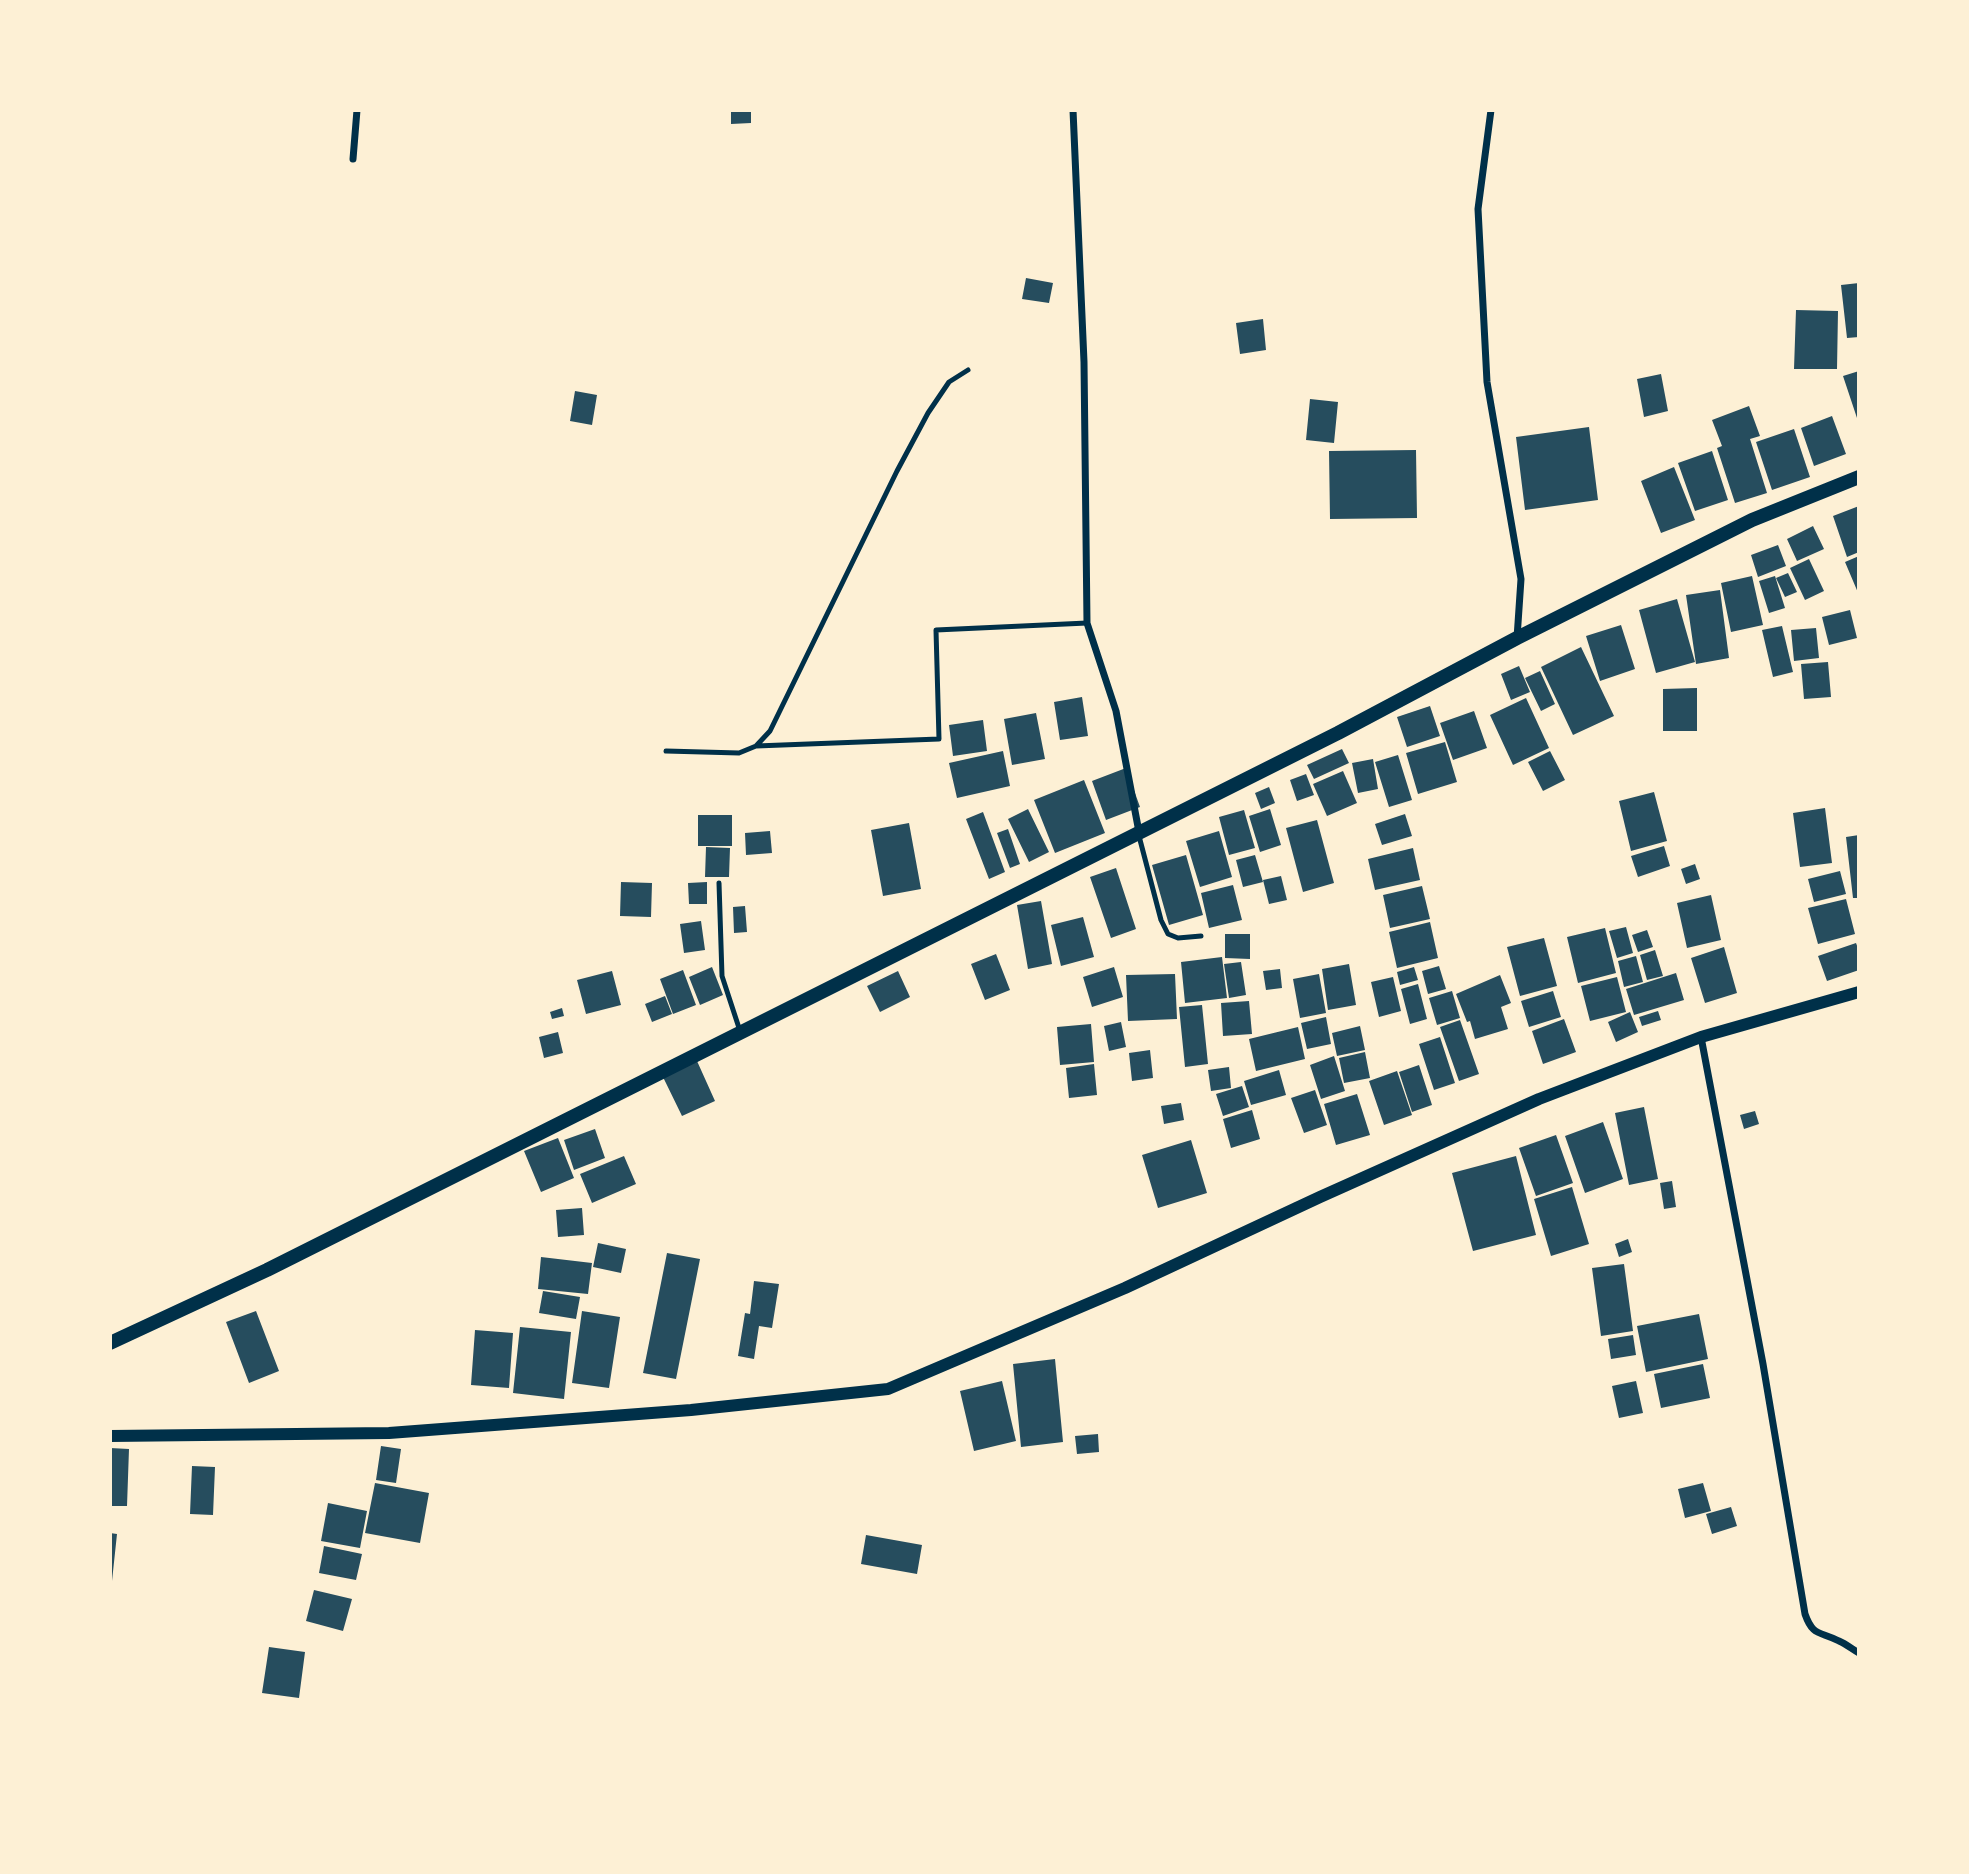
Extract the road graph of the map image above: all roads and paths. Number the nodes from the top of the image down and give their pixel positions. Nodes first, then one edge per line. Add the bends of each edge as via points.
1 (357, 110) edge
2 (1073, 110) edge
3 (1491, 110) edge
4 (353, 159) dead end
5 (968, 370) dead end
6 (1859, 477) edge
7 (1087, 623) junction
8 (1517, 638) junction
9 (756, 746) junction
10 (666, 751) dead end
11 (1139, 833) junction
12 (719, 883) dead end
13 (1201, 936) dead end
14 (1859, 992) edge
15 (741, 1032) junction
16 (1701, 1037) junction
17 (110, 1343) edge
18 (110, 1436) edge
19 (1859, 1653) edge

1 - 4 street
2 - 7 street via 1084,362
3 - 8 street via 1478,209 1487,382 1521,579
5 - 9 lane via 949,382 928,413 775,722
6 - 8 main road via 1752,520
7 - 9 lane via 936,630 939,739
7 - 11 street via 1116,711
8 - 11 main road
9 - 10 lane via 729,754
11 - 13 lane via 1168,934
11 - 15 main road
12 - 15 lane via 722,976
14 - 16 street
15 - 17 main road via 267,1270
16 - 18 street via 1539,1099 1125,1288 888,1389 691,1410 389,1433
16 - 19 street via 1805,1614 1819,1635

